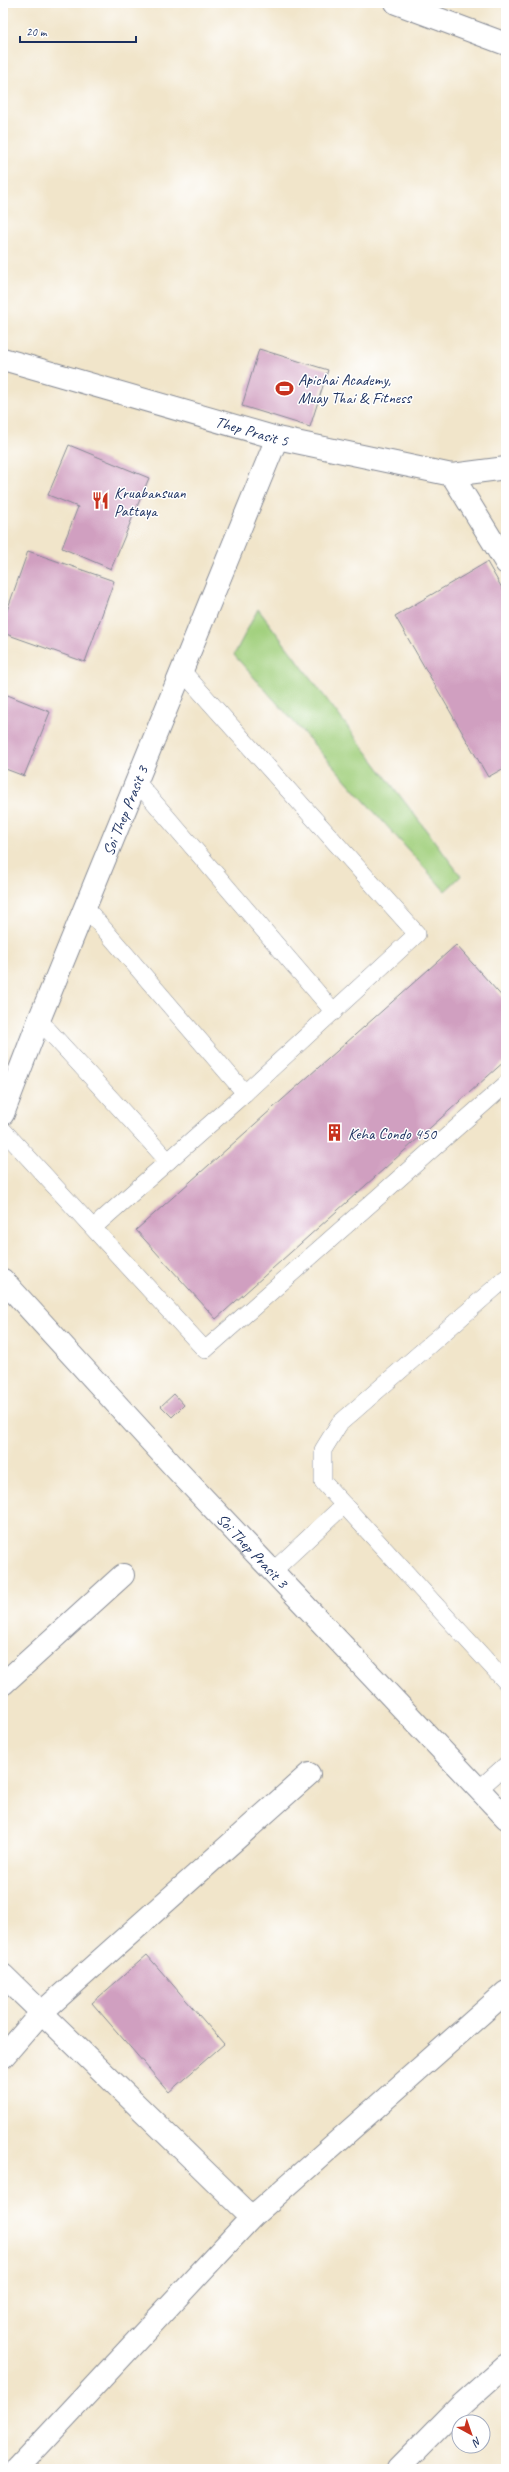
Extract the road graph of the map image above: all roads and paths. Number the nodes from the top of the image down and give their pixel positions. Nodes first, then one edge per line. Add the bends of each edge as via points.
1 (396, 3) edge
2 (506, 44) edge
3 (3, 360) edge
4 (277, 438) junction
5 (506, 468) edge
6 (452, 475) junction
7 (506, 563) edge
8 (182, 671) junction
9 (136, 782) junction
10 (85, 907) junction
11 (334, 1012) junction
12 (39, 1020) junction
13 (506, 1084) edge
14 (245, 1093) junction
15 (3, 1114) edge
16 (3, 1130) edge
17 (168, 1161) junction
18 (94, 1227) junction
19 (506, 1278) edge
20 (3, 1280) edge
21 (344, 1505) junction
22 (273, 1571) junction
23 (123, 1575) dead end
24 (506, 1682) edge
25 (3, 1684) edge
26 (506, 1765) edge
27 (309, 1774) dead end
28 (480, 1788) junction
29 (506, 1818) edge
30 (3, 1975) edge
31 (506, 1992) edge
32 (41, 2013) junction
33 (3, 2056) edge
34 (252, 2217) junction
35 (506, 2365) edge
36 (28, 2465) edge
37 (398, 2469) edge

1 - 2 street
3 - 4 street, Thep Prasit 5
4 - 6 street, Thep Prasit 5
4 - 8 street, Soi Thep Prasit 3
5 - 6 street, Thep Prasit 5
6 - 7 street
8 - 9 street, Soi Thep Prasit 3
8 - 11 lane via 417,934
9 - 10 street, Soi Thep Prasit 3
9 - 11 lane
10 - 12 street, Soi Thep Prasit 3
10 - 14 lane
11 - 14 lane
12 - 15 street, Soi Thep Prasit 3
12 - 17 lane
13 - 18 lane via 205,1350
14 - 17 lane
16 - 18 lane
17 - 18 lane
19 - 21 lane via 339,1424 323,1450 323,1482
20 - 22 street, Soi Thep Prasit 3 via 164,1457
21 - 22 lane
21 - 24 lane
22 - 28 street, Soi Thep Prasit 3
23 - 25 street
26 - 28 lane
27 - 32 street
28 - 29 street, Soi Thep Prasit 3
30 - 32 street
31 - 34 street
32 - 33 street
32 - 34 street
34 - 36 street
35 - 37 street via 460,2406

